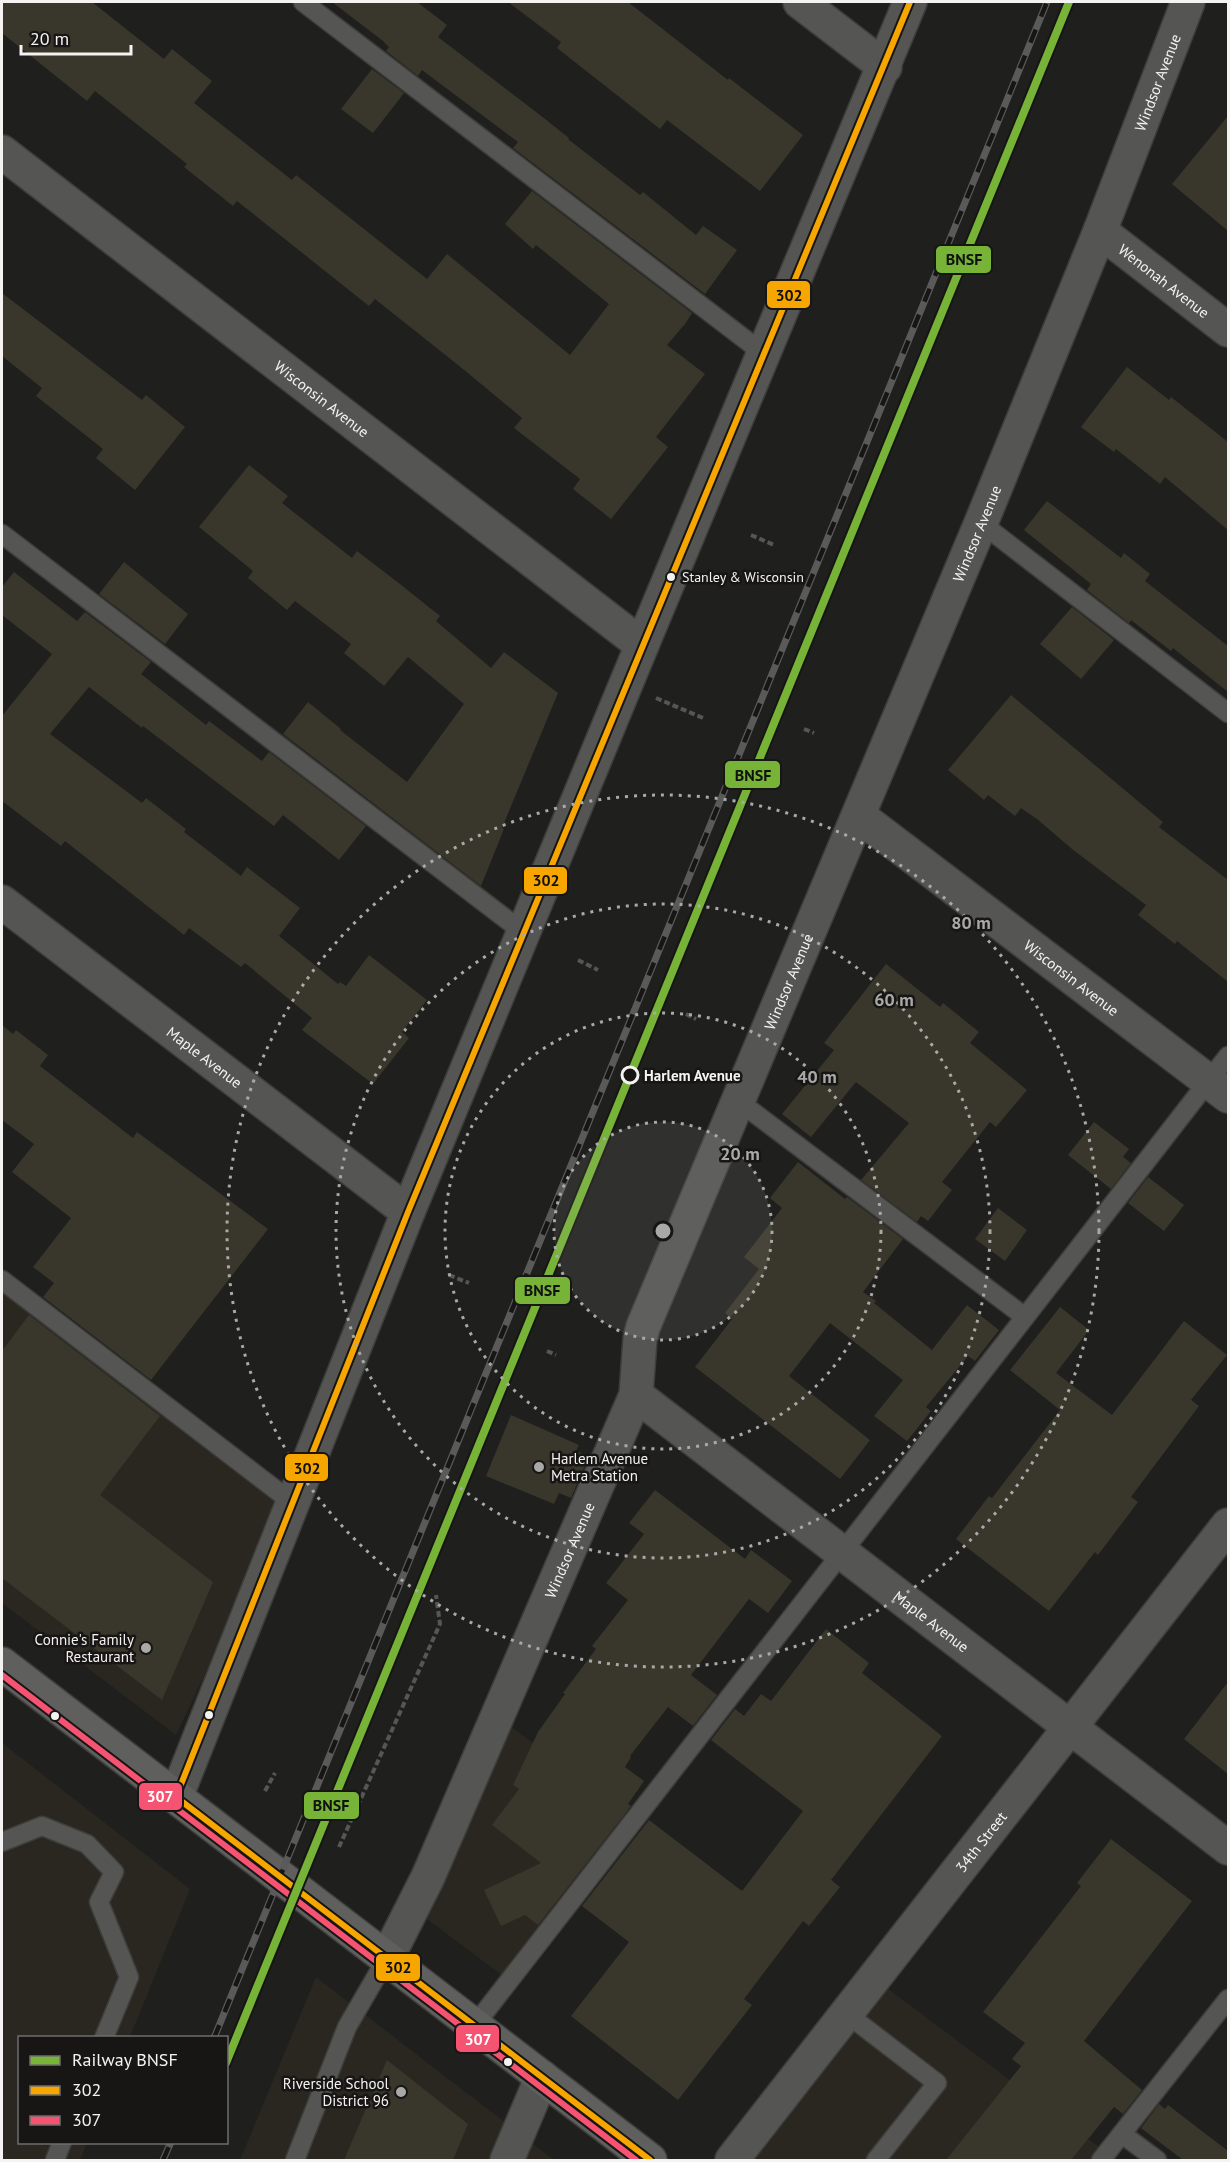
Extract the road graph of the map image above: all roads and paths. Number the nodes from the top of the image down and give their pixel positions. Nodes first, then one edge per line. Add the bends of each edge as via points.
1 (303, 2) edge
2 (800, 2) edge
3 (910, 2) edge
4 (1188, 2) edge
5 (885, 67) junction
6 (2, 152) edge
7 (1100, 231) junction
8 (1228, 330) edge
9 (763, 353) junction
10 (981, 523) junction
11 (2, 534) edge
12 (751, 536) dead end
13 (774, 545) dead end
14 (642, 645) junction
15 (649, 695) dead end
16 (1228, 713) edge
17 (703, 718) dead end
18 (804, 729) dead end
19 (814, 734) dead end
20 (859, 816) junction
21 (2, 902) edge
22 (524, 932) junction
23 (578, 960) dead end
24 (598, 970) dead end
25 (686, 1014) dead end
26 (696, 1019) dead end
27 (1222, 1078) edge
28 (737, 1100) junction
29 (408, 1212) junction
30 (449, 1275) dead end
31 (2, 1280) edge
32 (469, 1283) dead end
33 (1025, 1317) junction
34 (547, 1351) dead end
35 (556, 1354) dead end
36 (636, 1395) junction
37 (293, 1503) junction
38 (1228, 1525) edge
39 (842, 1552) junction
40 (436, 1594) dead end
41 (2, 1666) edge
42 (1070, 1727) junction
43 (275, 1773) dead end
44 (265, 1791) dead end
45 (176, 1797) junction
46 (2, 1842) edge
47 (339, 1847) dead end
48 (1228, 1848) edge
49 (387, 1958) junction
50 (1228, 1999) edge
51 (847, 2013) junction
52 (474, 2026) junction
53 (104, 2036) edge
54 (542, 2077) junction
55 (1122, 2134) junction
56 (61, 2144) edge
57 (638, 2157) edge
58 (55, 2160) edge
59 (295, 2160) edge
60 (507, 2160) edge
61 (732, 2160) edge
62 (876, 2160) edge
63 (1101, 2160) edge
64 (1157, 2160) edge

1 - 9 lane
2 - 5 street
3 - 5 street
4 - 7 street, Windsor Avenue
5 - 9 street
6 - 14 street, Wisconsin Avenue
7 - 8 street, Wenonah Avenue
7 - 10 street, Windsor Avenue
9 - 14 street
10 - 16 lane
10 - 20 street, Windsor Avenue
11 - 22 lane
12 - 13 path
14 - 22 street
15 - 17 path
18 - 19 path
20 - 27 street, Wisconsin Avenue
20 - 28 street, Windsor Avenue
21 - 29 street, Maple Avenue
22 - 29 street
23 - 24 path
25 - 26 path
27 - 33 lane
28 - 33 lane
28 - 36 street, Windsor Avenue via 643,1328
29 - 37 street
30 - 32 path
31 - 37 lane
33 - 39 lane
34 - 35 path
36 - 39 street, Maple Avenue
36 - 49 street, Windsor Avenue via 428,1876
37 - 45 street
38 - 42 street, 34th Street
39 - 42 street, Maple Avenue
39 - 52 lane
40 - 47 path via 440,1624
41 - 45 main road
42 - 48 street, Maple Avenue
42 - 51 street, 34th Street
43 - 44 path
45 - 49 main road
46 - 53 lane via 42,1826 87,1844 114,1872 99,1902 129,1977
49 - 52 main road
49 - 59 lane via 346,2027
50 - 55 lane
51 - 61 street, 34th Street
51 - 62 lane via 937,2083
52 - 54 main road
54 - 57 main road
54 - 60 street
55 - 63 lane
55 - 64 lane
56 - 58 lane

